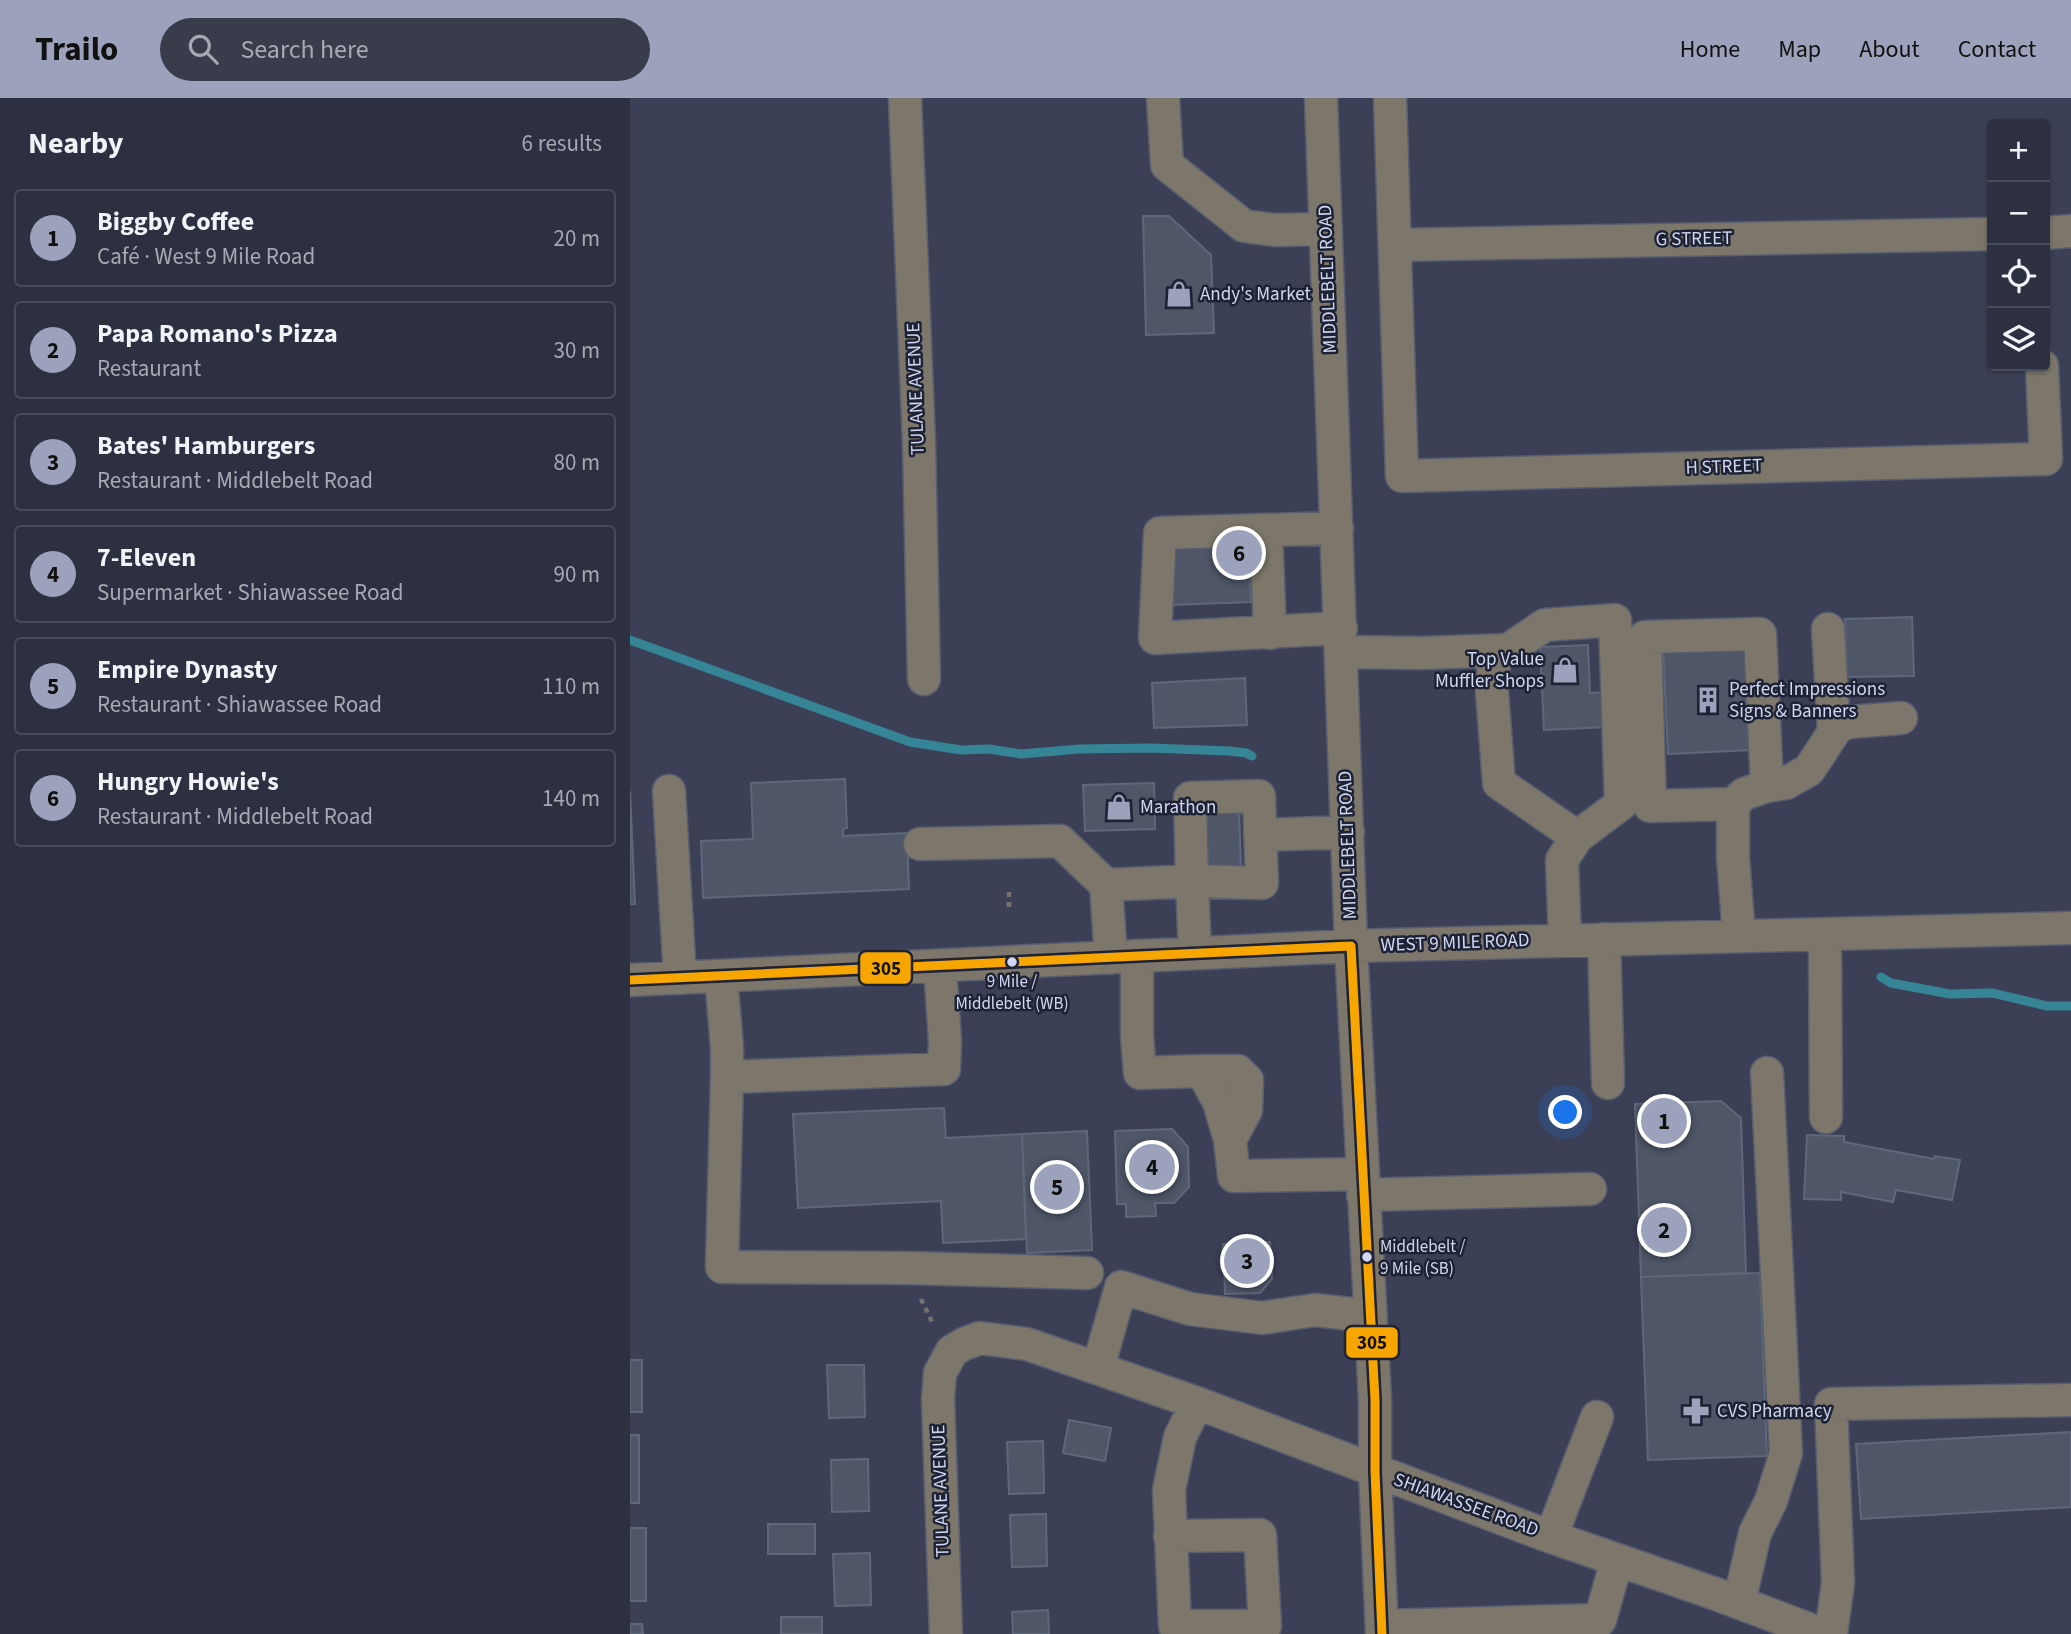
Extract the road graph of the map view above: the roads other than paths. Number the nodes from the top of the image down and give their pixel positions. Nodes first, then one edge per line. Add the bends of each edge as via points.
1 (905, 98) edge
2 (1163, 98) edge
3 (1321, 98) edge
4 (1390, 98) edge
5 (1326, 229) junction
6 (2071, 231) edge
7 (2050, 233) edge
8 (1987, 234) edge
9 (1395, 245) junction
10 (2042, 371) edge
11 (1337, 528) junction
12 (1266, 530) junction
13 (1829, 629) dead end
14 (1270, 633) junction
15 (1341, 640) junction
16 (1495, 651) junction
17 (924, 680) dead end
18 (1901, 718) dead end
19 (1834, 732) junction
20 (1767, 786) junction
21 (669, 791) dead end
22 (1733, 804) junction
23 (1348, 832) junction
24 (1260, 835) junction
25 (1577, 837) junction
26 (920, 844) dead end
27 (1192, 881) junction
28 (1106, 885) junction
29 (2071, 928) edge
30 (1825, 934) junction
31 (1739, 936) junction
32 (1604, 939) junction
33 (1565, 940) junction
34 (1351, 946) junction
35 (1195, 953) junction
36 (1124, 957) junction
37 (940, 966) junction
38 (721, 976) junction
39 (680, 978) junction
40 (630, 980) edge
41 (1767, 1073) dead end
42 (727, 1077) junction
43 (1608, 1083) dead end
44 (1826, 1117) dead end
45 (1363, 1185) junction
46 (1590, 1189) dead end
47 (1087, 1273) dead end
48 (1370, 1316) junction
49 (952, 1351) joint
50 (1098, 1368) junction
51 (2071, 1400) edge
52 (1197, 1403) junction
53 (1597, 1417) dead end
54 (1375, 1471) junction
55 (1170, 1536) dead end
56 (1551, 1537) junction
57 (1618, 1560) junction
58 (1739, 1603) junction
59 (1492, 1628) edge
60 (1382, 1630) edge
61 (946, 1634) edge
62 (1822, 1634) edge
63 (1831, 1634) edge

1 - 17 street, TULANE AVENUE
2 - 5 street via 1167,165 1244,226
3 - 5 street, MIDDLEBELT ROAD
4 - 9 street
5 - 11 street, MIDDLEBELT ROAD
6 - 7 street
8 - 9 street, G STREET
9 - 10 street, H STREET via 1402,476 2046,459
11 - 12 street
11 - 15 street, MIDDLEBELT ROAD
12 - 14 street
12 - 14 street via 1160,533 1155,638
13 - 19 street
14 - 15 street
15 - 16 street via 1422,653
15 - 23 street, MIDDLEBELT ROAD
16 - 25 street via 1492,692 1499,783
16 - 25 street via 1508,650 1545,625 1615,620 1621,804
18 - 19 street via 1850,722
19 - 20 street via 1809,770 1786,783
20 - 22 street via 1744,794
20 - 22 street via 1760,634 1645,637 1650,806
21 - 39 street
22 - 31 street
23 - 24 street
23 - 34 street, MIDDLEBELT ROAD
24 - 27 street via 1262,883
24 - 27 street via 1259,796 1190,798
25 - 33 street via 1562,860
26 - 28 street via 1060,841
27 - 28 street
27 - 35 street
28 - 36 street
29 - 30 street, WEST 9 MILE ROAD
30 - 31 street, WEST 9 MILE ROAD
30 - 44 street
31 - 32 street, WEST 9 MILE ROAD
32 - 33 street, WEST 9 MILE ROAD
32 - 43 street
33 - 34 street, WEST 9 MILE ROAD
34 - 35 street, WEST 9 MILE ROAD
34 - 45 street, MIDDLEBELT ROAD
35 - 36 street, WEST 9 MILE ROAD
36 - 37 street, WEST 9 MILE ROAD
36 - 45 street via 1140,1073 1202,1071 1219,1102 1234,1176
37 - 38 street, WEST 9 MILE ROAD
37 - 42 street via 944,1069
38 - 39 street, WEST 9 MILE ROAD
38 - 42 street
39 - 40 street, WEST 9 MILE ROAD
41 - 58 street via 1786,1453 1772,1501 1755,1533
42 - 47 street via 722,1267
45 - 46 street
45 - 48 street, MIDDLEBELT ROAD
48 - 50 street via 1315,1310 1262,1318 1190,1309 1121,1287
48 - 54 street, MIDDLEBELT ROAD
49 - 50 street, SHIAWASSEE ROAD via 980,1338 1027,1344
49 - 61 street, TULANE AVENUE via 940,1373 938,1399
50 - 52 street, SHIAWASSEE ROAD
51 - 63 street via 1831,1404 1838,1583
52 - 54 street, SHIAWASSEE ROAD
52 - 55 street via 1180,1437 1174,1464 1169,1490
53 - 56 street
54 - 56 street, SHIAWASSEE ROAD
54 - 60 street, MIDDLEBELT ROAD
56 - 57 street, SHIAWASSEE ROAD
57 - 58 street, SHIAWASSEE ROAD
57 - 59 street via 1600,1620
58 - 62 street, SHIAWASSEE ROAD
59 - 60 street

